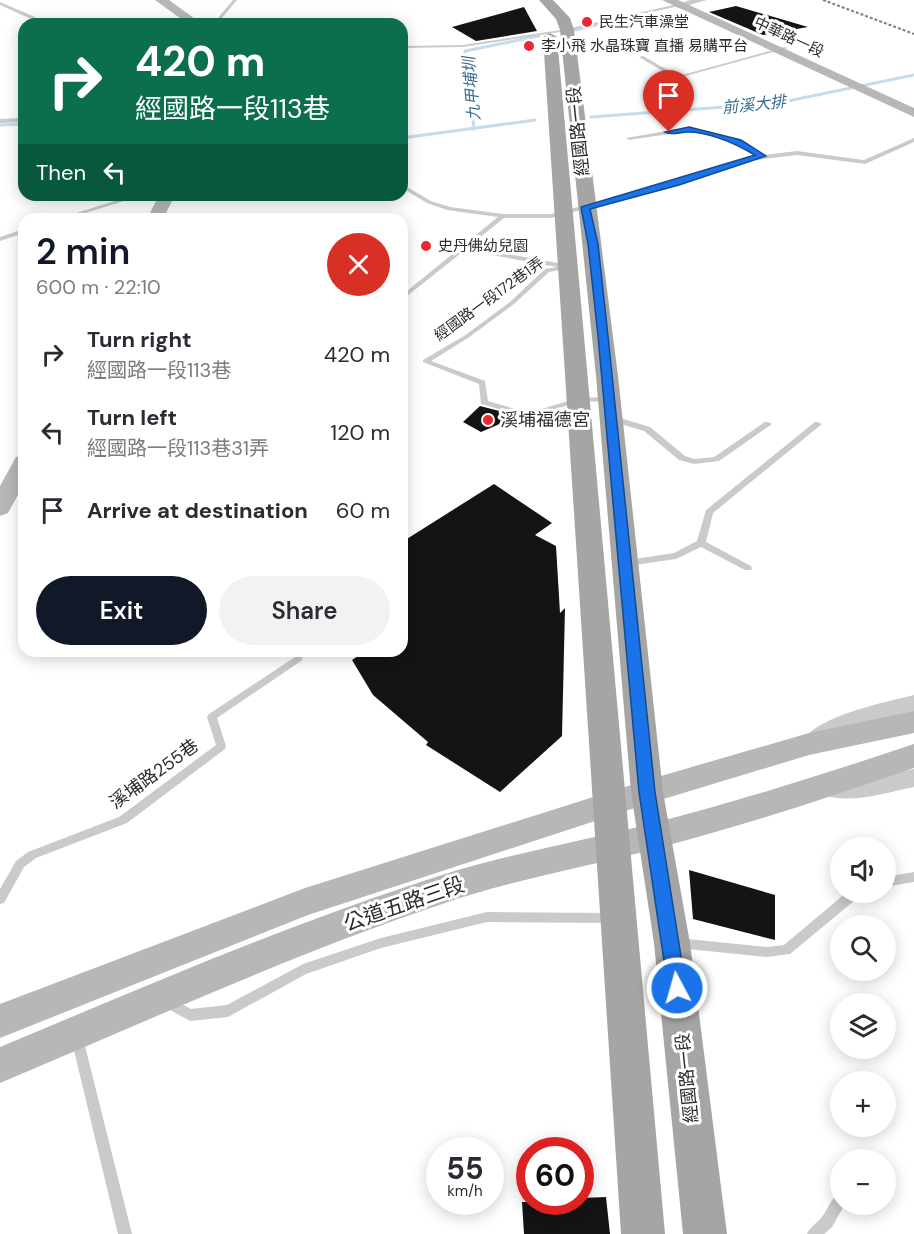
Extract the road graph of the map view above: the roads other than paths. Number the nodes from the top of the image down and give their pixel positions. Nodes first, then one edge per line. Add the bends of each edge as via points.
1 (161, 0) edge
2 (235, 0) edge
3 (528, 0) edge
4 (546, 0) edge
5 (703, 0) edge
6 (678, 2) edge
7 (0, 3) edge
8 (33, 18) edge
9 (187, 18) edge
10 (220, 18) edge
11 (559, 31) junction
12 (408, 46) edge
13 (782, 50) junction
14 (641, 57) dead end
15 (887, 97) junction
16 (914, 106) edge
17 (914, 113) edge
18 (18, 120) edge
19 (0, 121) edge
20 (629, 138) dead end
21 (914, 140) edge
22 (762, 156) junction
23 (408, 189) edge
24 (120, 201) edge
25 (575, 210) junction
26 (80, 213) edge
27 (503, 216) junction
28 (18, 233) edge
29 (0, 239) edge
30 (462, 248) junction
31 (566, 267) junction
32 (408, 293) edge
33 (578, 400) junction
34 (610, 409) junction
35 (768, 424) dead end
36 (818, 424) dead end
37 (18, 474) edge
38 (0, 508) edge
39 (702, 543) junction
40 (625, 563) junction
41 (748, 568) dead end
42 (298, 659) dead end
43 (914, 703) edge
44 (914, 722) edge
45 (809, 744) junction
46 (914, 756) edge
47 (914, 778) edge
48 (823, 788) junction
49 (647, 792) junction
50 (608, 805) junction
51 (654, 836) junction
52 (612, 846) junction
53 (914, 877) edge
54 (896, 880) edge
55 (0, 899) edge
56 (843, 903) edge
57 (617, 918) junction
58 (672, 943) junction
59 (158, 998) junction
60 (0, 1022) edge
61 (76, 1033) junction
62 (0, 1065) edge
63 (831, 1215) edge
64 (125, 1234) edge
65 (643, 1234) edge
66 (705, 1234) edge
67 (814, 1234) edge

1 - 9 street
2 - 10 lane
3 - 11 main road, 經國路一段
4 - 11 main road, 經國路一段 via 563,18
5 - 6 street
6 - 11 lane
6 - 13 street, 中華路一段
7 - 8 lane
11 - 12 lane via 463,46
11 - 25 main road, 經國路一段
13 - 14 lane via 677,76
13 - 15 street, 中華路一段
15 - 16 street
15 - 17 street
18 - 19 lane
20 - 22 lane via 689,129 739,142
21 - 22 lane via 865,162 797,153
22 - 25 lane
23 - 27 lane via 438,206
24 - 26 lane
25 - 27 lane via 551,216
25 - 31 main road, 經國路一段
25 - 34 main road, 經國路一段 via 593,244
27 - 30 lane
28 - 29 lane
30 - 31 lane
30 - 32 lane
31 - 33 main road, 經國路一段
31 - 33 lane, 經國路一段172巷1弄 via 547,270 512,303 425,361 482,382 484,402 528,415
33 - 34 lane, 經國路一段172巷1弄
33 - 50 main road, 經國路一段
34 - 35 lane, 經國路一段172巷1弄 via 647,429 682,458 694,462 716,459
34 - 40 main road, 經國路一段
36 - 39 lane via 709,512
37 - 38 street
39 - 40 lane via 676,556
39 - 41 lane
40 - 49 main road, 經國路一段
42 - 55 lane, 溪埔路255巷 via 212,717 220,746 123,820 32,855 20,864
43 - 45 street, 公道五路三段 via 854,717 833,726
44 - 45 street, 公道五路三段
45 - 49 street, 公道五路三段
46 - 48 street, 公道五路三段
47 - 48 street, 公道五路三段 via 860,790
48 - 51 street, 公道五路三段
49 - 50 street, 公道五路三段
49 - 51 main road, 經國路一段
50 - 52 main road, 經國路一段
50 - 60 street, 公道五路三段 via 305,902
51 - 52 street, 公道五路三段
51 - 58 main road, 經國路一段
52 - 57 main road, 經國路一段
52 - 59 street, 公道五路三段 via 443,889 273,949
53 - 54 lane
56 - 58 lane via 786,950 767,952
57 - 59 lane via 487,917 381,943 303,970 228,1011 190,1015
57 - 65 main road, 經國路一段
58 - 66 main road, 經國路一段
59 - 61 street, 公道五路三段
61 - 62 street, 公道五路三段
61 - 64 lane
63 - 67 lane

